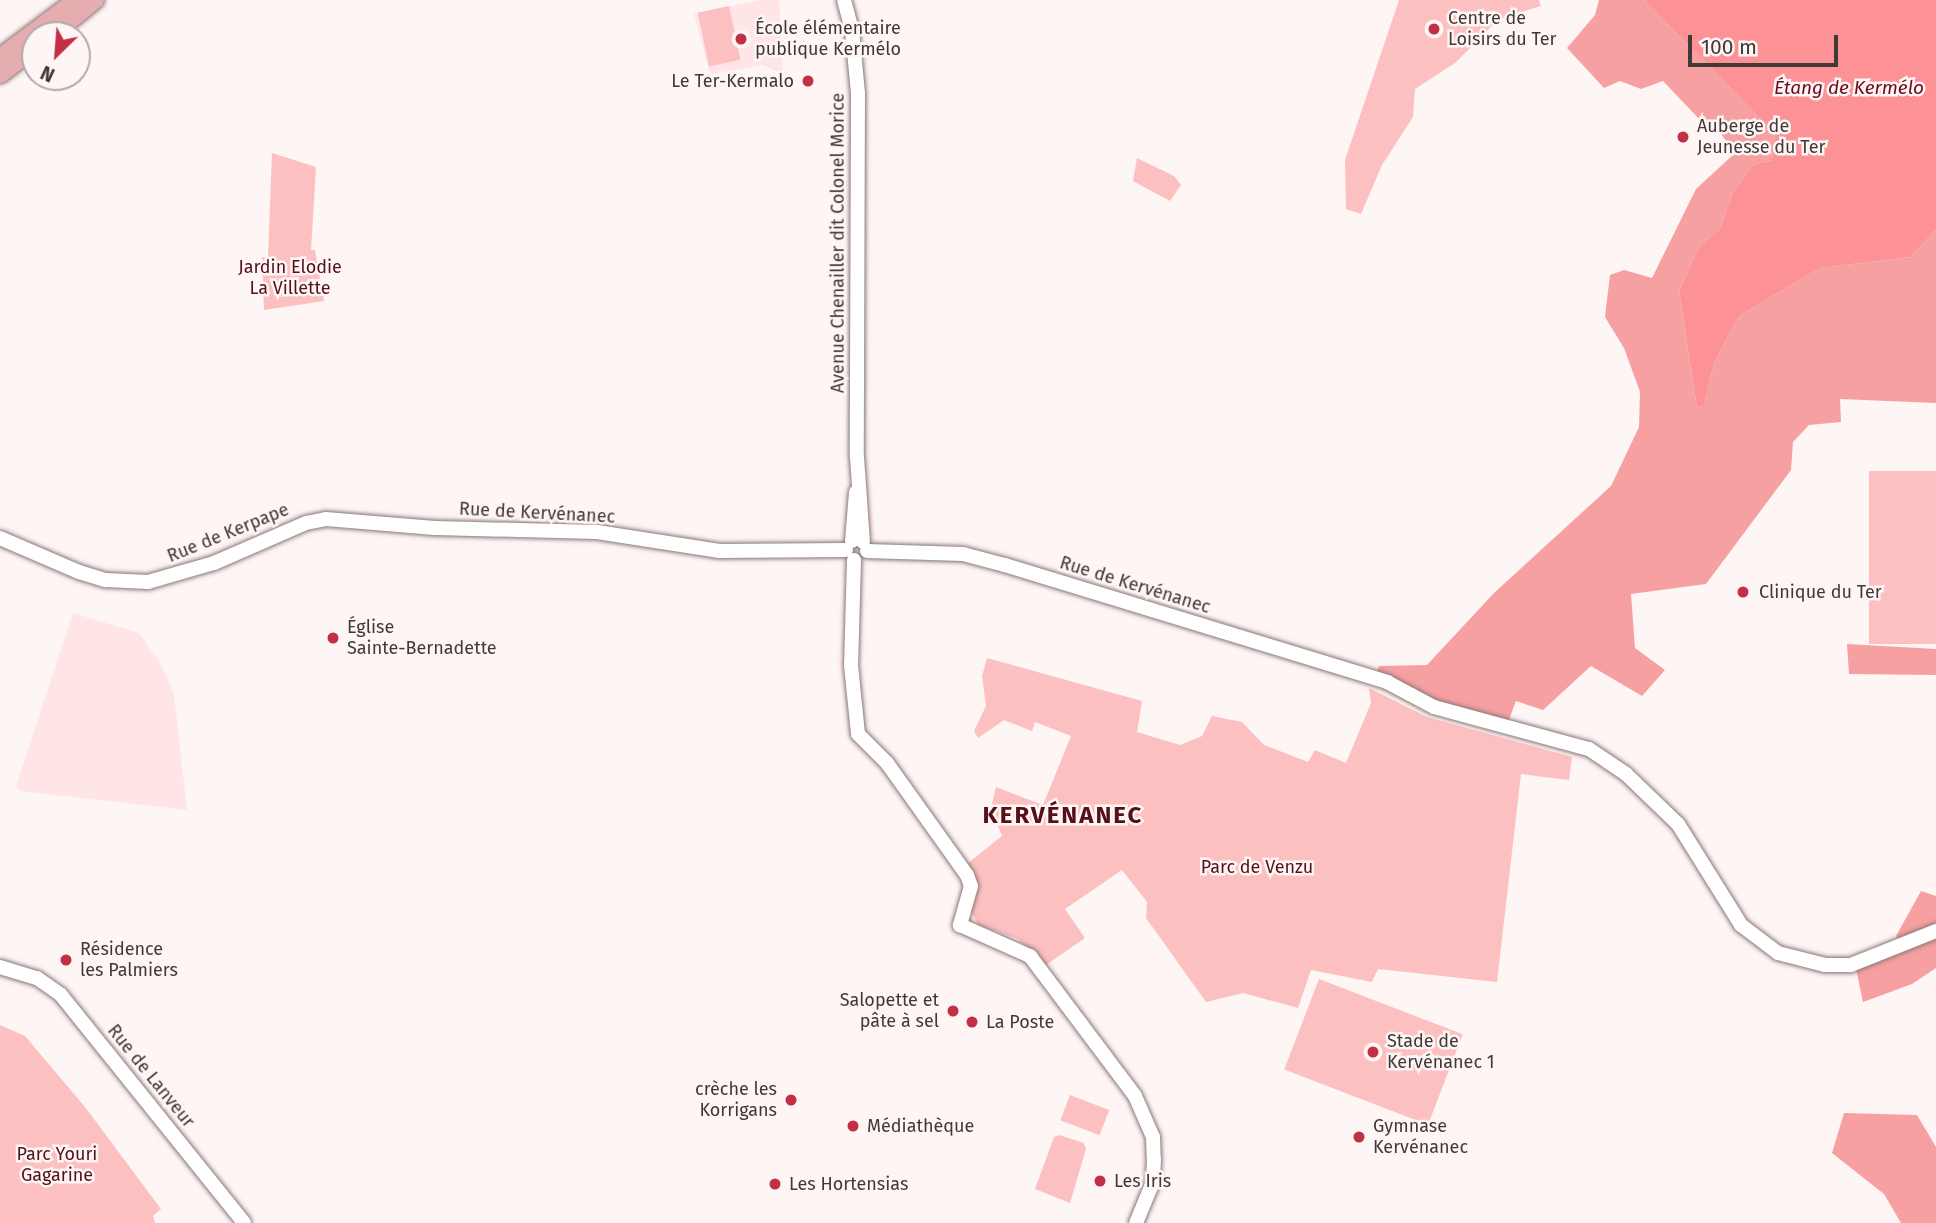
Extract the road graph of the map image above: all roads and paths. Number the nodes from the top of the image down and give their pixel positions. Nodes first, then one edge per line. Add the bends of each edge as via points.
1 (77, 0) edge
2 (95, 0) edge
3 (844, 0) edge
4 (68, 21) edge
5 (0, 58) edge
6 (21, 58) edge
7 (0, 74) edge
8 (435, 528) joint
9 (0, 538) edge
10 (857, 549) junction
11 (1936, 931) edge
12 (0, 967) edge
13 (244, 1223) edge
14 (1136, 1223) edge

1 - 5 main road
2 - 4 main road
3 - 10 street, Avenue Chenailler dit Colonel Morice via 855,43 858,94
6 - 7 main road
8 - 9 street, Rue de Kerpape via 316,520 214,563 148,582 106,580 79,572
8 - 10 street, Rue de Kervénanec via 597,532 720,551
10 - 11 street, Rue de Kervénanec via 963,554 1387,682 1434,707 1590,749 1626,774 1678,824 1741,925 1778,953 1814,963 1851,965
10 - 14 street, Avenue Chenailler dit Colonel Morice via 850,666 858,734 887,764 967,874 971,886 960,925 1030,956 1135,1096 1153,1137 1154,1160 1153,1182
12 - 13 street, Rue de Lanveur via 15,968 61,995

